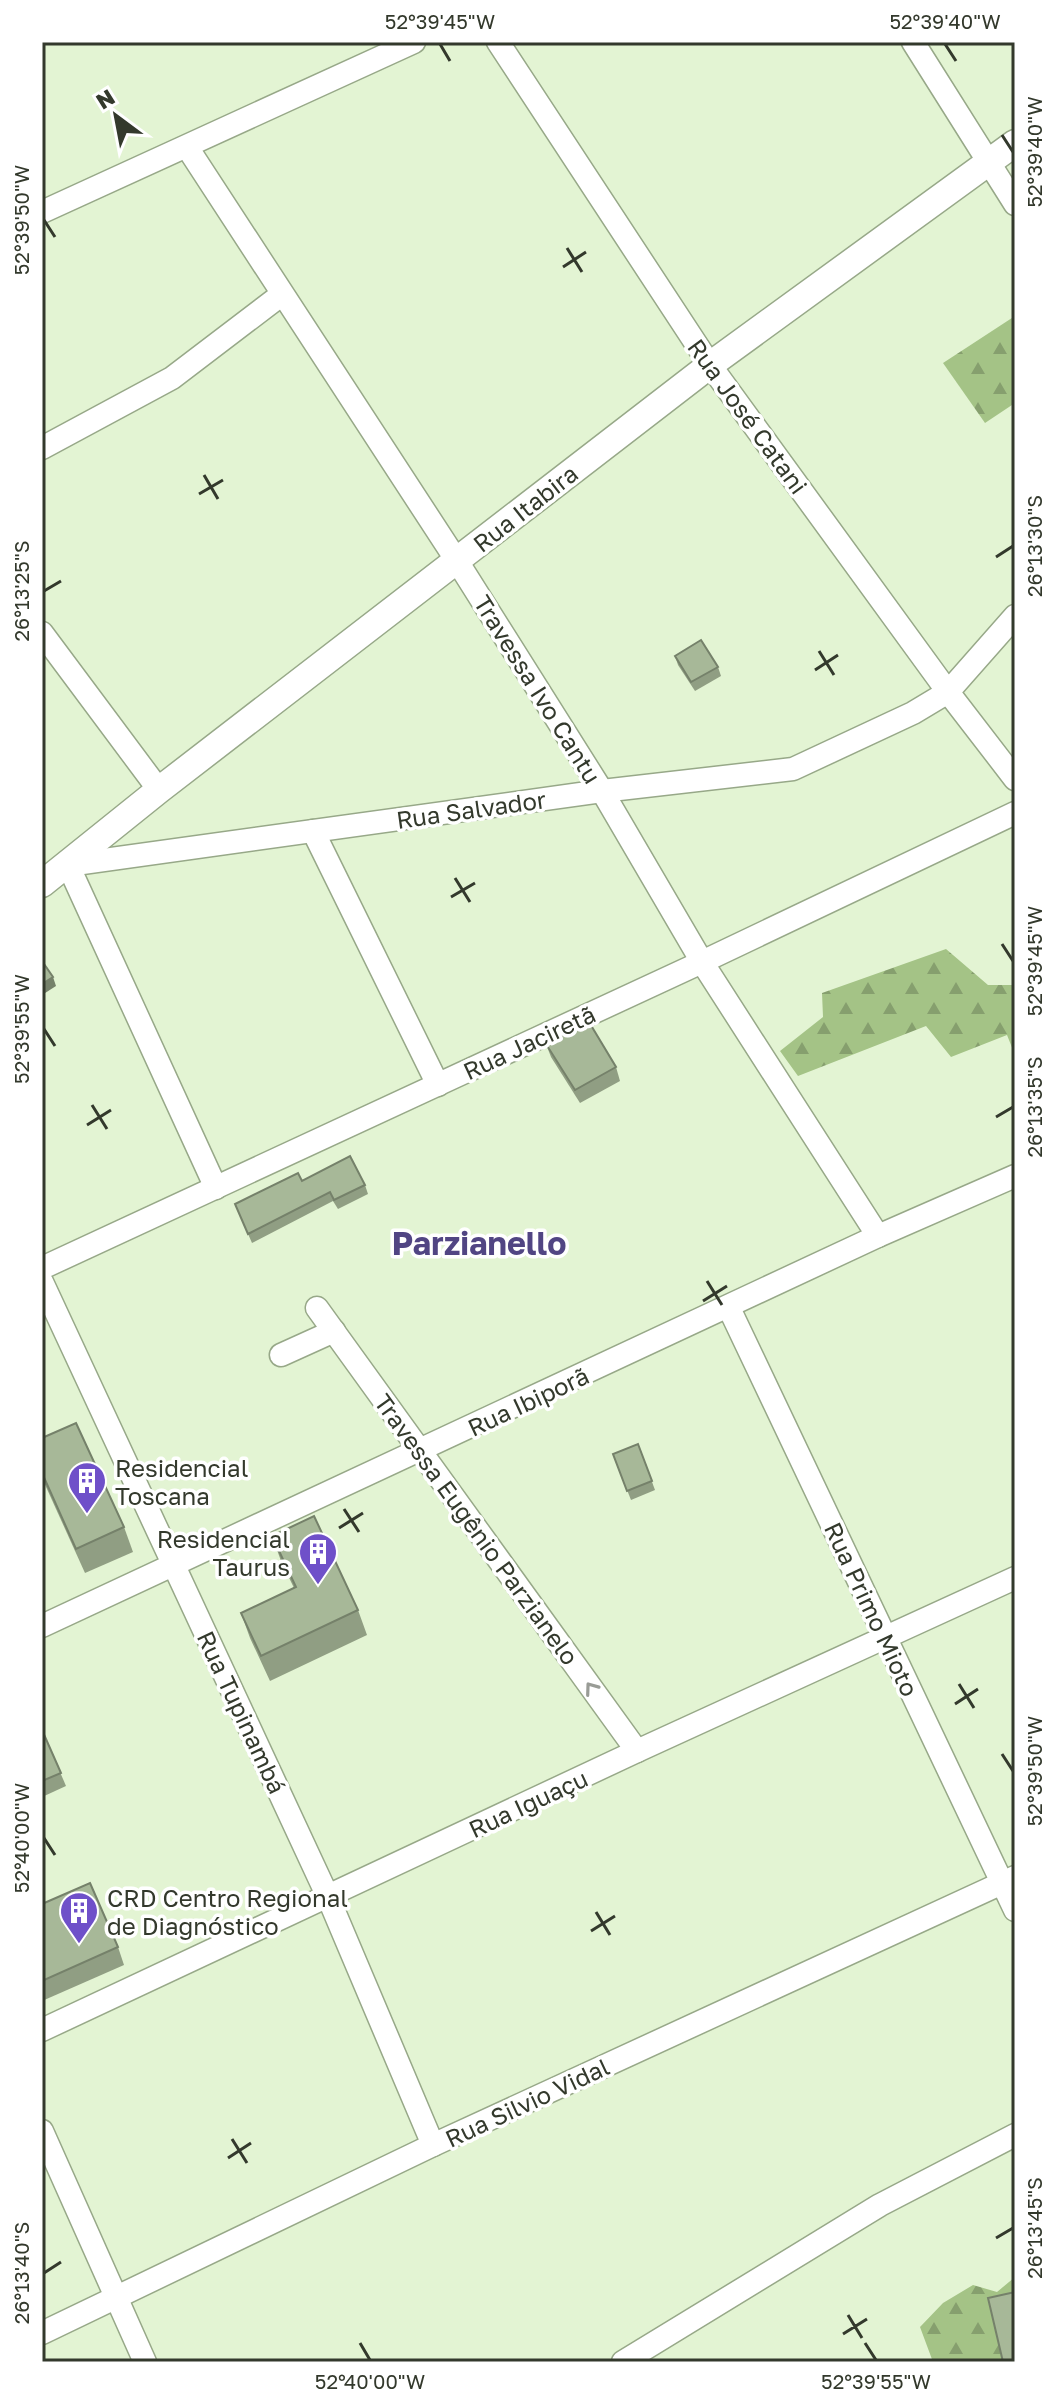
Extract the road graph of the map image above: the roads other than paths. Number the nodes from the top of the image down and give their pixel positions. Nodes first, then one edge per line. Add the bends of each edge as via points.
1 (414, 42) edge
2 (498, 42) edge
3 (913, 42) edge
4 (1015, 143) edge
5 (187, 147) junction
6 (988, 164) junction
7 (1015, 204) edge
8 (42, 212) edge
9 (281, 295) junction
10 (710, 365) junction
11 (42, 448) edge
12 (457, 561) junction
13 (1015, 616) edge
14 (42, 633) edge
15 (948, 692) junction
16 (1015, 779) edge
17 (159, 790) junction
18 (602, 791) junction
19 (1015, 813) edge
20 (313, 831) junction
21 (68, 865) junction
22 (42, 884) edge
23 (702, 962) junction
24 (438, 1085) junction
25 (1015, 1176) edge
26 (216, 1188) junction
27 (878, 1236) junction
28 (42, 1268) edge
29 (42, 1282) edge
30 (317, 1308) dead end
31 (729, 1308) junction
32 (334, 1331) junction
33 (281, 1355) dead end
34 (420, 1451) junction
35 (174, 1565) junction
36 (1015, 1578) edge
37 (42, 1626) edge
38 (886, 1639) junction
39 (637, 1751) junction
40 (1008, 1880) edge
41 (328, 1897) junction
42 (1015, 1910) edge
43 (42, 2030) edge
44 (42, 2131) edge
45 (1015, 2135) edge
46 (433, 2145) junction
47 (115, 2298) junction
48 (42, 2333) edge
49 (145, 2362) edge
50 (623, 2362) edge

1 - 5 street
2 - 10 street, Rua José Catani
3 - 6 street
4 - 6 street, Rua Itabira
5 - 8 street
5 - 9 street, Travessa Ivo Cantu
6 - 7 street
6 - 10 street, Rua Itabira
9 - 11 street via 172,378
9 - 12 street, Travessa Ivo Cantu
10 - 12 street, Rua Itabira
10 - 15 street, Rua José Catani
12 - 17 street, Rua Itabira
12 - 18 street, Travessa Ivo Cantu
13 - 15 street, Rua Salvador
14 - 17 street
15 - 16 street, Rua José Catani
15 - 18 street, Rua Salvador via 793,769
17 - 21 street, Rua Itabira
18 - 20 street, Rua Salvador
18 - 23 street, Travessa Ivo Cantu
19 - 23 street, Rua Jaciretã
20 - 21 street, Rua Salvador
20 - 24 street
21 - 22 street, Rua Itabira
21 - 26 street
23 - 24 street, Rua Jaciretã
23 - 27 street, Travessa Ivo Cantu
24 - 26 street, Rua Jaciretã
25 - 27 street, Rua Ibiporã
26 - 28 street, Rua Jaciretã
27 - 31 street, Rua Ibiporã
29 - 35 street, Rua Tupinambá
30 - 32 street, Travessa Eugênio Parzianelo
31 - 34 street, Rua Ibiporã
31 - 38 street, Rua Primo Mioto
32 - 33 street
32 - 34 street, Travessa Eugênio Parzianelo
34 - 35 street, Rua Ibiporã
39 -> 34 street, Travessa Eugênio Parzianelo
35 - 37 street, Rua Ibiporã
35 - 41 street, Rua Tupinambá
36 - 38 street, Rua Iguaçu
38 - 39 street, Rua Iguaçu
38 - 40 street, Rua Primo Mioto
39 - 41 street, Rua Iguaçu
40 - 42 street, Rua Primo Mioto
40 - 46 street, Rua Silvio Vidal
41 - 43 street, Rua Iguaçu
41 - 46 street, Rua Tupinambá
44 - 47 street
45 - 50 street via 880,2205
46 - 47 street, Rua Silvio Vidal
47 - 48 street, Rua Silvio Vidal
47 - 49 street

